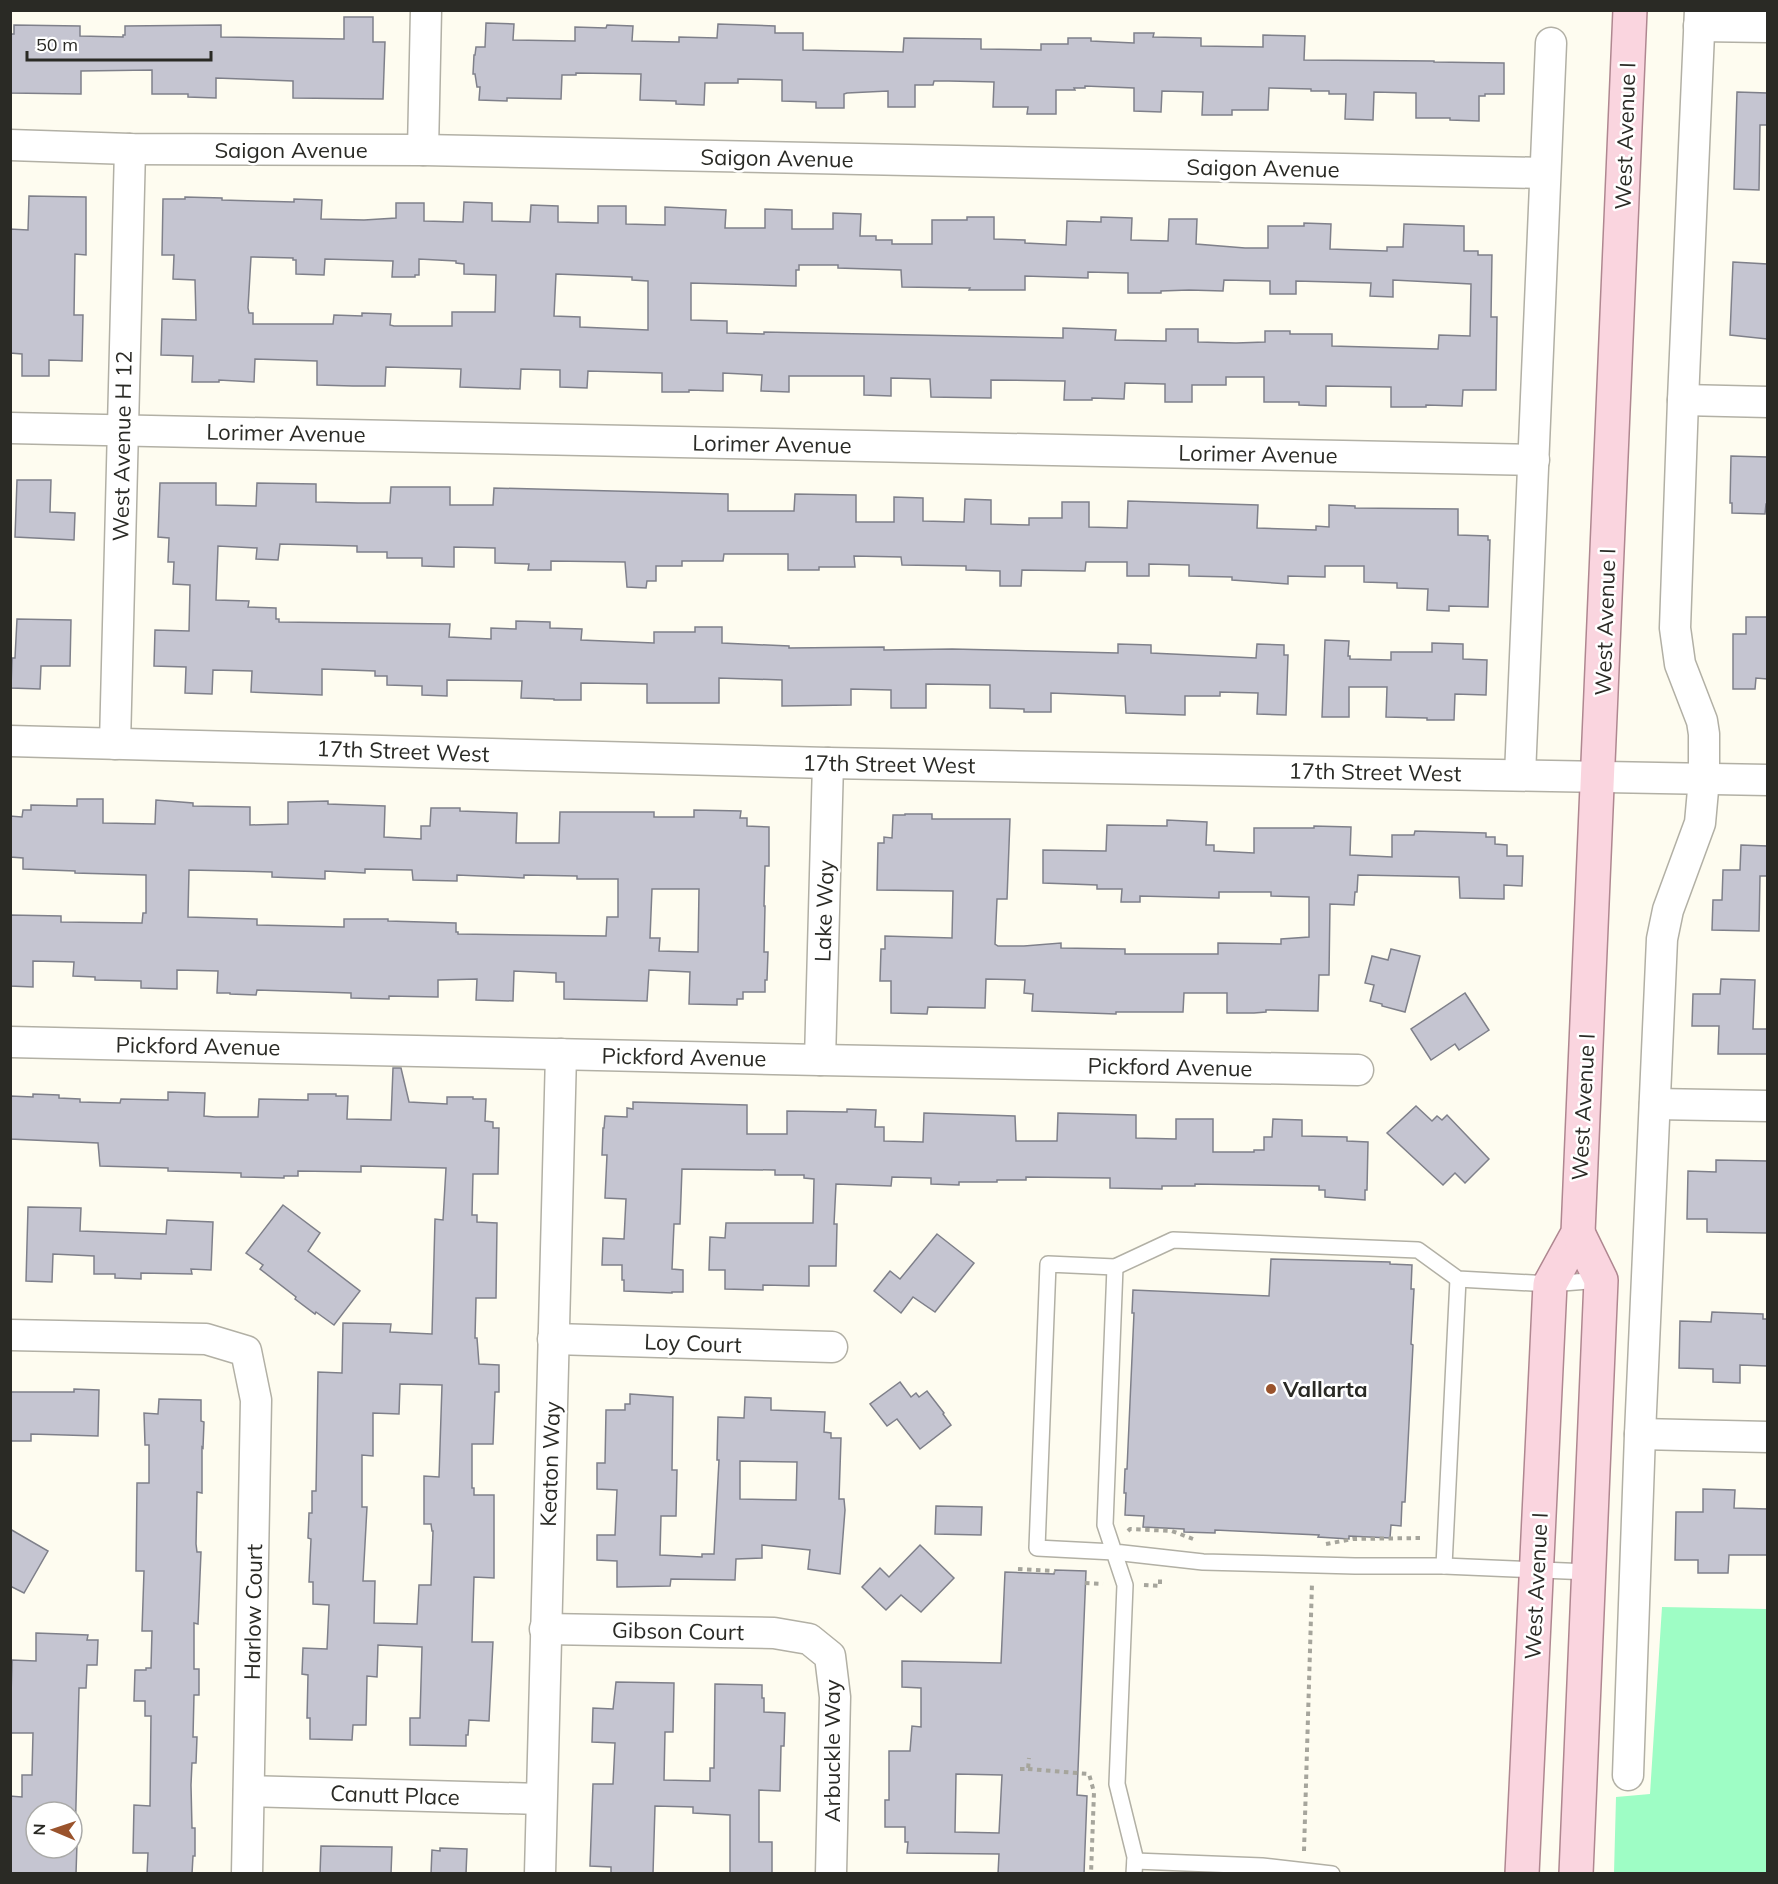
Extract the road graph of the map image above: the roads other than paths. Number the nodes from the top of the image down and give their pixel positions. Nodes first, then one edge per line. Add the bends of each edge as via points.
1 (426, 10) edge
2 (1630, 10) edge
3 (1700, 18) edge
4 (1767, 27) edge
5 (1551, 43) dead end
6 (10, 145) edge
7 (130, 149) junction
8 (423, 150) junction
9 (1544, 173) junction
10 (1683, 400) junction
11 (1767, 402) edge
12 (10, 428) edge
13 (122, 430) junction
14 (1534, 460) junction
15 (10, 741) edge
16 (115, 744) junction
17 (828, 763) junction
18 (1520, 775) junction
19 (1598, 776) junction
20 (1704, 779) junction
21 (1767, 780) edge
22 (10, 1042) edge
23 (561, 1054) junction
24 (820, 1060) junction
25 (1358, 1070) dead end
26 (1655, 1104) junction
27 (1767, 1106) edge
28 (1578, 1233) junction
29 (1115, 1267) junction
30 (1458, 1279) junction
31 (1601, 1280) junction
32 (1550, 1284) junction
33 (10, 1335) edge
34 (553, 1339) junction
35 (832, 1347) dead end
36 (1640, 1434) junction
37 (1767, 1437) edge
38 (1113, 1552) junction
39 (1444, 1566) junction
40 (1537, 1570) junction
41 (1589, 1572) junction
42 (545, 1629) junction
43 (809, 1639) joint
44 (1628, 1775) dead end
45 (249, 1791) junction
46 (541, 1799) junction
47 (1135, 1867) edge
48 (247, 1874) edge
49 (540, 1874) edge
50 (831, 1874) edge
51 (1332, 1874) edge
52 (1522, 1874) edge
53 (1576, 1874) edge

1 - 8 street
2 - 19 main road, West Avenue I
3 - 4 street
3 - 10 street
5 - 9 street
6 - 7 street, Saigon Avenue
7 - 8 street, Saigon Avenue
7 - 13 street, West Avenue H 12
8 - 9 street, Saigon Avenue
9 - 14 street
10 - 11 street
10 - 20 street via 1675,628 1680,664 1702,721
12 - 13 street, Lorimer Avenue
13 - 14 street, Lorimer Avenue
13 - 16 street, West Avenue H 12
14 - 18 street
15 - 16 street, 17th Street West
16 - 17 street, 17th Street West
17 - 18 street, 17th Street West
17 - 24 street, Lake Way
18 - 19 street, 17th Street West
19 - 20 street, 17th Street West
19 - 28 main road, West Avenue I
20 - 21 street, 17th Street West
20 - 26 street via 1700,823 1668,910 1662,939
22 - 23 street, Pickford Avenue
23 - 24 street, Pickford Avenue
23 - 34 street, Keaton Way
24 - 25 street, Pickford Avenue
26 - 27 street
26 - 36 street
28 - 31 main road, West Avenue I
28 - 32 main road, West Avenue I
29 - 30 lane via 1173,1240 1418,1250
29 - 38 lane via 1105,1525
29 - 38 lane via 1048,1264 1037,1548
30 - 32 lane
30 - 39 lane
31 - 32 lane
31 - 41 main road, West Avenue I
32 - 40 main road, West Avenue I
33 - 45 street, Harlow Court via 206,1339 246,1351 256,1401
34 - 35 street, Loy Court
34 - 42 street, Keaton Way
36 - 37 street
36 - 44 street
38 - 39 lane via 1203,1562
38 - 47 lane via 1125,1584 1117,1784
39 - 40 lane
40 - 41 lane
40 - 52 main road, West Avenue I
41 - 53 main road, West Avenue I
42 - 43 street, Gibson Court via 774,1633
42 - 46 street, Keaton Way
43 - 50 street, Arbuckle Way via 830,1656 835,1697
45 - 46 street, Canutt Place
45 - 48 street, Harlow Court
46 - 49 street, Keaton Way
47 - 51 lane via 1262,1866

